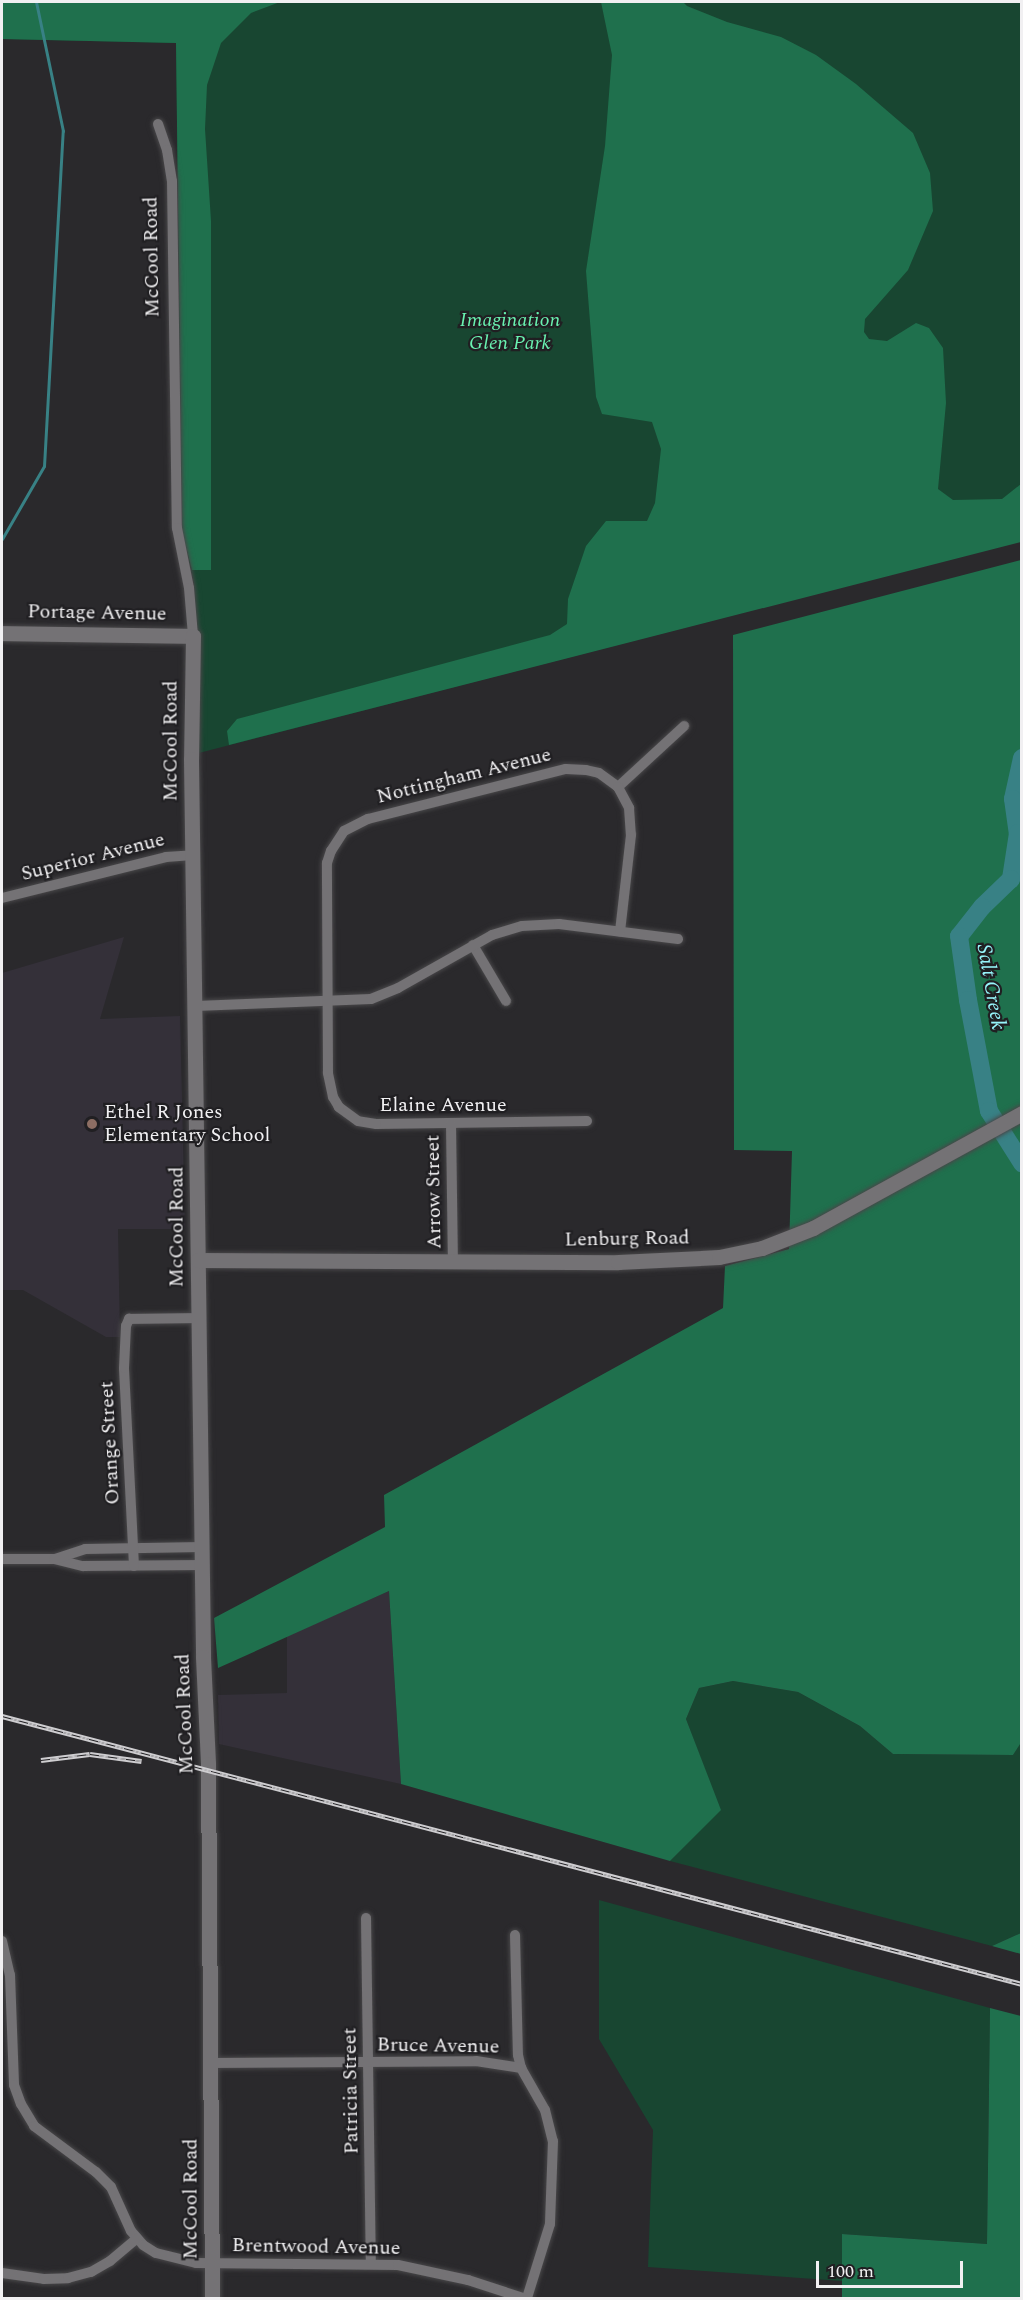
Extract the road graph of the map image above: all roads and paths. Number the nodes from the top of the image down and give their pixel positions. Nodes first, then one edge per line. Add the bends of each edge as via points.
1 (158, 124) dead end
2 (2, 633) edge
3 (193, 636) junction
4 (684, 726) dead end
5 (618, 787) junction
6 (193, 855) junction
7 (2, 898) edge
8 (620, 932) junction
9 (678, 939) dead end
10 (473, 945) junction
11 (506, 1001) dead end
12 (327, 1003) junction
13 (196, 1006) junction
14 (1022, 1113) edge
15 (587, 1121) dead end
16 (451, 1124) junction
17 (198, 1260) junction
18 (453, 1261) junction
19 (198, 1318) junction
20 (202, 1547) junction
21 (133, 1548) junction
22 (2, 1559) edge
23 (54, 1559) junction
24 (203, 1565) junction
25 (134, 1566) junction
26 (366, 1918) dead end
27 (515, 1935) dead end
28 (2, 1941) edge
29 (211, 2062) junction
30 (370, 2062) junction
31 (521, 2068) junction
32 (137, 2238) junction
33 (212, 2264) junction
34 (371, 2264) junction
35 (2, 2273) edge
36 (212, 2298) edge
37 (523, 2298) edge
38 (527, 2298) edge

1 - 3 street, McCool Road via 172,181 177,528 189,588
2 - 3 street, Portage Avenue
3 - 6 street, McCool Road
4 - 5 street
5 - 8 street via 626,798 631,819
5 - 12 street, Nottingham Avenue via 599,773 566,769 368,819 344,831 327,863
6 - 7 street, Superior Avenue via 166,857
6 - 13 street, McCool Road
8 - 9 street
8 - 10 street via 538,924 507,929
10 - 11 street
10 - 12 street via 385,994 355,1002
12 - 13 street
12 - 16 street, Elaine Avenue via 330,1085 339,1107 367,1123
13 - 17 street, McCool Road
14 - 18 street, Lenburg Road via 813,1228 743,1253 618,1262
15 - 16 street, Elaine Avenue
16 - 18 street, Arrow Street
17 - 18 street, Lenburg Road
17 - 19 street, McCool Road
19 - 20 street, McCool Road
19 - 21 street, Orange Street via 129,1319 124,1368
20 - 21 street
20 - 24 street, McCool Road
21 - 23 street via 85,1549
21 - 25 street, Orange Street
22 - 23 street
23 - 25 street via 83,1566
24 - 25 street
24 - 29 street, McCool Road
26 - 30 street, Patricia Street
27 - 31 street
28 - 32 street via 10,1975 14,2085 21,2104 34,2126 111,2187
29 - 30 street, Bruce Avenue
29 - 33 street, McCool Road
30 - 31 street, Bruce Avenue via 476,2061
30 - 34 street, Patricia Street
31 - 38 street via 545,2110 553,2141 550,2224
32 - 33 street, Brentwood Avenue via 156,2253
32 - 35 street via 110,2261 91,2272 68,2278
33 - 34 street, Brentwood Avenue
33 - 36 street, McCool Road
34 - 37 street, Brentwood Avenue via 444,2274

